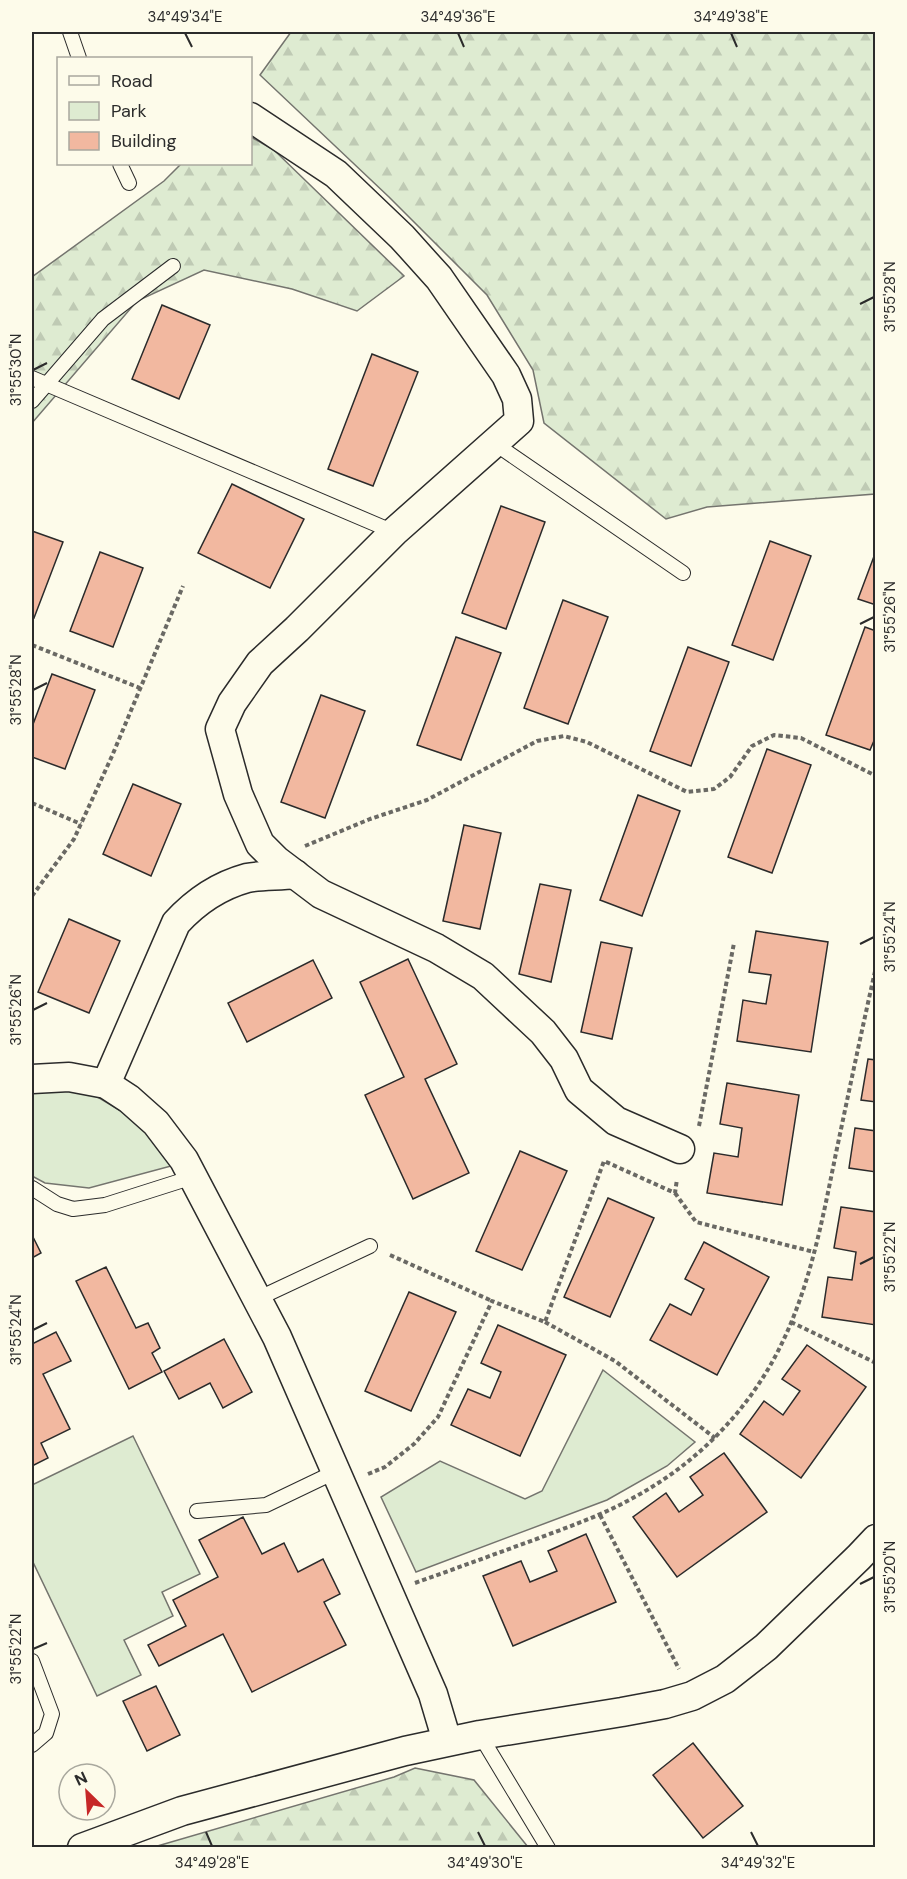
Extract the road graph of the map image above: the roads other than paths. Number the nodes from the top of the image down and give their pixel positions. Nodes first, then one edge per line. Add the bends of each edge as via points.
1 (70, 32) edge
2 (79, 57) edge
3 (252, 119) edge
4 (120, 165) edge
5 (129, 183) dead end
6 (173, 266) dead end
7 (32, 378) edge
8 (45, 383) junction
9 (32, 401) edge
10 (494, 443) junction
11 (393, 532) junction
12 (683, 573) dead end
13 (285, 867) junction
14 (32, 1079) edge
15 (106, 1084) junction
16 (680, 1149) road end
17 (193, 1177) junction
18 (32, 1188) edge
19 (370, 1246) road end
20 (257, 1299) junction
21 (340, 1478) junction
22 (197, 1510) dead end
23 (876, 1539) edge
24 (32, 1661) edge
25 (480, 1735) junction
26 (447, 1741) junction
27 (32, 1745) edge
28 (82, 1848) edge
29 (548, 1848) edge

1 - 2 lane
3 - 10 street via 336,174 439,278 506,375 517,399 519,421
4 - 5 lane
6 - 8 lane via 103,319
7 - 8 lane
8 - 9 lane
8 - 11 lane
10 - 11 street
10 - 12 lane
11 - 13 street via 260,663 232,703 220,729 238,794 261,844
13 - 15 street via 219,890 194,903 176,923
13 - 16 street via 321,894 436,948 483,976 543,1032 564,1059 579,1090 616,1121
14 - 15 street via 69,1077
15 - 17 street via 156,1123
17 - 18 lane via 105,1205 72,1209
17 - 20 street
19 - 20 lane
20 - 21 street
21 - 22 lane via 266,1504
21 - 26 street via 433,1694
23 - 25 street via 766,1647 725,1679 692,1696 622,1712
24 - 27 lane via 52,1714 46,1733
25 - 26 street
25 - 29 lane
26 - 28 street via 182,1811

